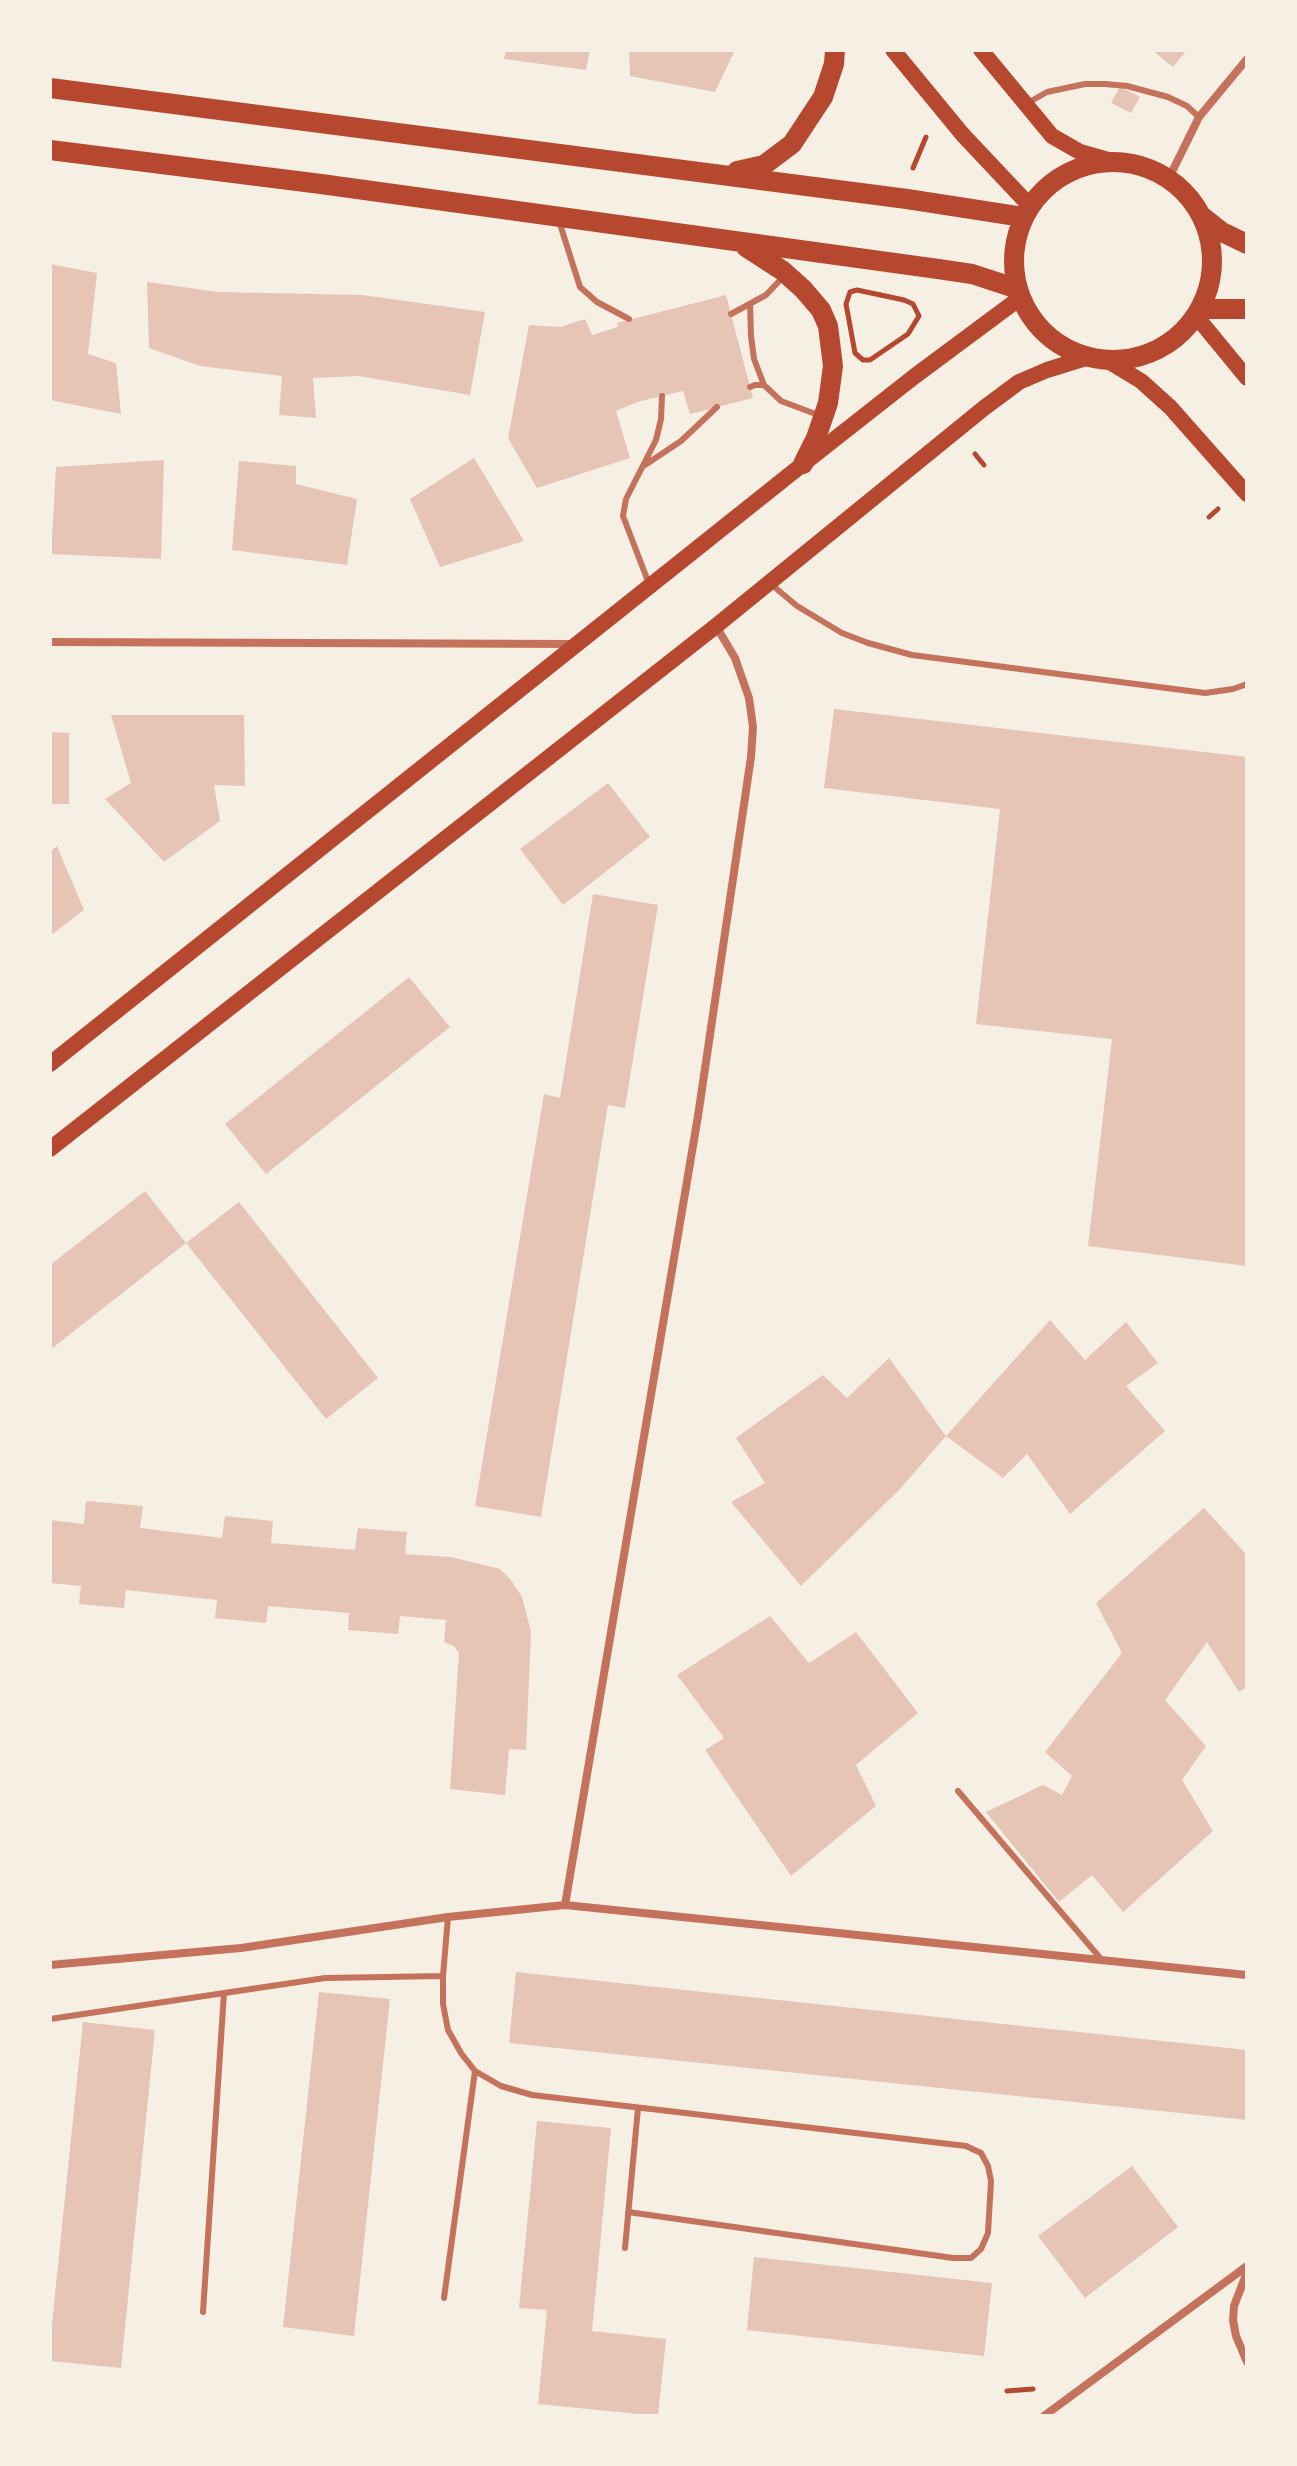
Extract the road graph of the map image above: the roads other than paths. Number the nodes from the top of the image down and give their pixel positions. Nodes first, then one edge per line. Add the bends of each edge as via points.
1 (835, 50) edge
2 (893, 50) edge
3 (981, 50) edge
4 (1247, 59) edge
5 (50, 88) edge
6 (1025, 104) junction
7 (1199, 117) junction
8 (50, 150) edge
9 (1119, 163) junction
10 (711, 174) junction
11 (1168, 180) junction
12 (1027, 212) junction
13 (1200, 215) junction
14 (557, 218) junction
15 (739, 243) junction
16 (1247, 244) edge
17 (787, 274) junction
18 (1019, 293) junction
19 (750, 304) junction
20 (1247, 309) edge
21 (1198, 312) junction
22 (731, 314) dead end
23 (629, 319) dead end
24 (1099, 359) junction
25 (1247, 378) edge
26 (764, 385) junction
27 (750, 387) dead end
28 (662, 396) dead end
29 (717, 407) dead end
30 (824, 417) junction
31 (803, 464) junction
32 (645, 465) junction
33 (1247, 494) edge
34 (769, 583) junction
35 (650, 586) junction
36 (716, 626) junction
37 (50, 642) edge
38 (578, 644) junction
39 (1247, 684) edge
40 (50, 1064) edge
41 (50, 1149) edge
42 (958, 1791) dead end
43 (565, 1905) junction
44 (448, 1917) junction
45 (1101, 1959) junction
46 (50, 1965) edge
47 (1247, 1975) edge
48 (443, 1976) junction
49 (224, 1993) junction
50 (50, 2019) edge
51 (475, 2071) junction
52 (638, 2108) junction
53 (628, 2212) junction
54 (625, 2248) dead end
55 (1247, 2269) edge
56 (444, 2298) dead end
57 (203, 2312) dead end
58 (1247, 2362) edge
59 (1044, 2416) edge

1 - 10 main road via 823,97 792,144 764,165
2 - 12 main road
3 - 6 main road
4 - 7 street
5 - 10 main road
6 - 7 lane via 1047,92 1105,84 1168,97
6 - 9 main road via 1064,144
7 - 11 street
8 - 14 main road
9 - 11 main road
9 - 12 main road via 1090,165 1052,182
10 - 12 main road
11 - 13 main road
12 - 18 main road via 1013,263
13 - 16 main road
13 - 21 main road via 1212,260 1210,285
14 - 15 main road
14 - 23 lane via 580,287
15 - 17 main road
15 - 18 main road via 972,274
17 - 19 lane
17 - 30 main road via 821,310 828,326 833,366
18 - 24 main road via 1034,322 1052,340
18 - 31 main road
19 - 22 lane
19 - 26 lane via 754,359
20 - 21 main road
21 - 24 main road via 1176,338 1154,352
21 - 25 main road
24 - 33 main road via 1141,381 1170,407
24 - 34 main road via 1019,382
26 - 27 lane
26 - 30 lane via 781,401
28 - 32 lane via 656,440
29 - 32 lane
30 - 31 main road
31 - 35 main road
32 - 35 lane via 623,516
34 - 36 main road
34 - 39 lane via 842,633 912,655 1205,693
35 - 38 main road
36 - 41 main road
36 - 43 street via 749,698 751,757 698,1116
37 - 38 street
38 - 40 main road
42 - 45 lane
43 - 44 street
43 - 45 street
44 - 46 street via 241,1948
44 - 48 lane
45 - 47 street
48 - 49 lane via 325,1978
48 - 51 lane via 448,2030
49 - 50 lane
49 - 57 lane
51 - 52 lane via 532,2095
51 - 56 lane
52 - 53 lane
52 - 53 lane via 966,2146 981,2153 988,2166 988,2233 971,2258 953,2258
53 - 54 lane
55 - 58 street via 1233,2320
55 - 59 street

